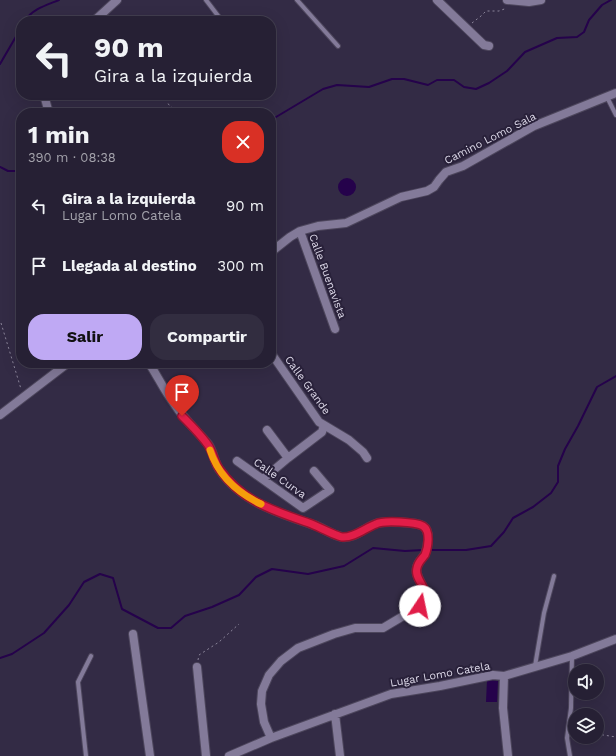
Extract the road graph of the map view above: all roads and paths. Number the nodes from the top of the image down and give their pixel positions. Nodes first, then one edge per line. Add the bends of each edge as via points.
1 (117, 0) edge
2 (206, 0) edge
3 (297, 0) edge
4 (437, 0) edge
5 (541, 0) edge
6 (509, 1) edge
7 (99, 16) edge
8 (218, 16) edge
9 (464, 28) junction
10 (338, 46) dead end
11 (489, 46) dead end
12 (616, 92) edge
13 (607, 96) junction
14 (166, 100) edge
15 (172, 108) edge
16 (616, 115) edge
17 (300, 231) junction
18 (276, 248) edge
19 (1, 323) edge
20 (335, 329) dead end
21 (276, 360) edge
22 (62, 368) edge
23 (153, 368) edge
24 (24, 397) junction
25 (0, 415) edge
26 (324, 425) junction
27 (267, 430) dead end
28 (288, 458) junction
29 (367, 458) dead end
30 (237, 461) dead end
31 (314, 471) dead end
32 (263, 479) junction
33 (554, 576) dead end
34 (239, 624) dead end
35 (133, 634) dead end
36 (616, 639) edge
37 (91, 656) dead end
38 (572, 656) junction
39 (535, 666) junction
40 (197, 667) joint
41 (504, 676) junction
42 (335, 714) junction
43 (604, 735) edge
44 (616, 737) edge
45 (271, 738) junction
46 (248, 752) edge
47 (86, 756) edge
48 (150, 756) edge
49 (206, 756) edge
50 (229, 756) edge
51 (340, 756) edge
52 (508, 756) edge
53 (570, 756) edge

1 - 7 street
2 - 8 lane
3 - 10 lane
4 - 9 street
5 - 6 street
6 - 9 path via 507,9 486,11
9 - 11 street via 484,45
12 - 13 street, Camino Lomo Sala
13 - 16 lane
13 - 17 street, Camino Lomo Sala via 534,126 463,166 446,172 434,188 401,197 346,223
14 - 15 path
17 - 18 street, Camino Lomo Sala
17 - 20 street, Calle Buenavista
19 - 24 path
21 - 26 street, Calle Grande
22 - 24 street
23 - 45 street via 174,404 209,446 219,470 245,496 280,514 342,537 354,535 377,523 419,524 427,530 426,550 416,569 425,593 424,602 383,628 355,628 334,634 298,648 281,661 269,675 262,691 264,722
24 - 25 street
26 - 28 street via 322,432
26 - 29 street, Calle Grande via 349,440
27 - 28 street
28 - 32 street
30 - 32 street, Calle Curva
31 - 32 street, Calle Curva via 330,490 304,508
33 - 39 lane via 544,613
34 - 40 path via 219,642 199,654
35 - 48 street
36 - 38 street, Lugar Lomo Catela
37 - 47 lane via 78,682
38 - 39 street, Lugar Lomo Catela
38 - 53 lane via 571,708 567,738
39 - 41 street, Lugar Lomo Catela
40 - 49 street
41 - 42 street, Lugar Lomo Catela via 493,675 391,694
41 - 52 street, Lugar Lomo Catela via 504,732
42 - 45 street, Lugar Lomo Catela
42 - 51 street
43 - 44 path
45 - 46 street, Lugar Lomo Catela
46 - 50 street, Lugar Lomo Catela

